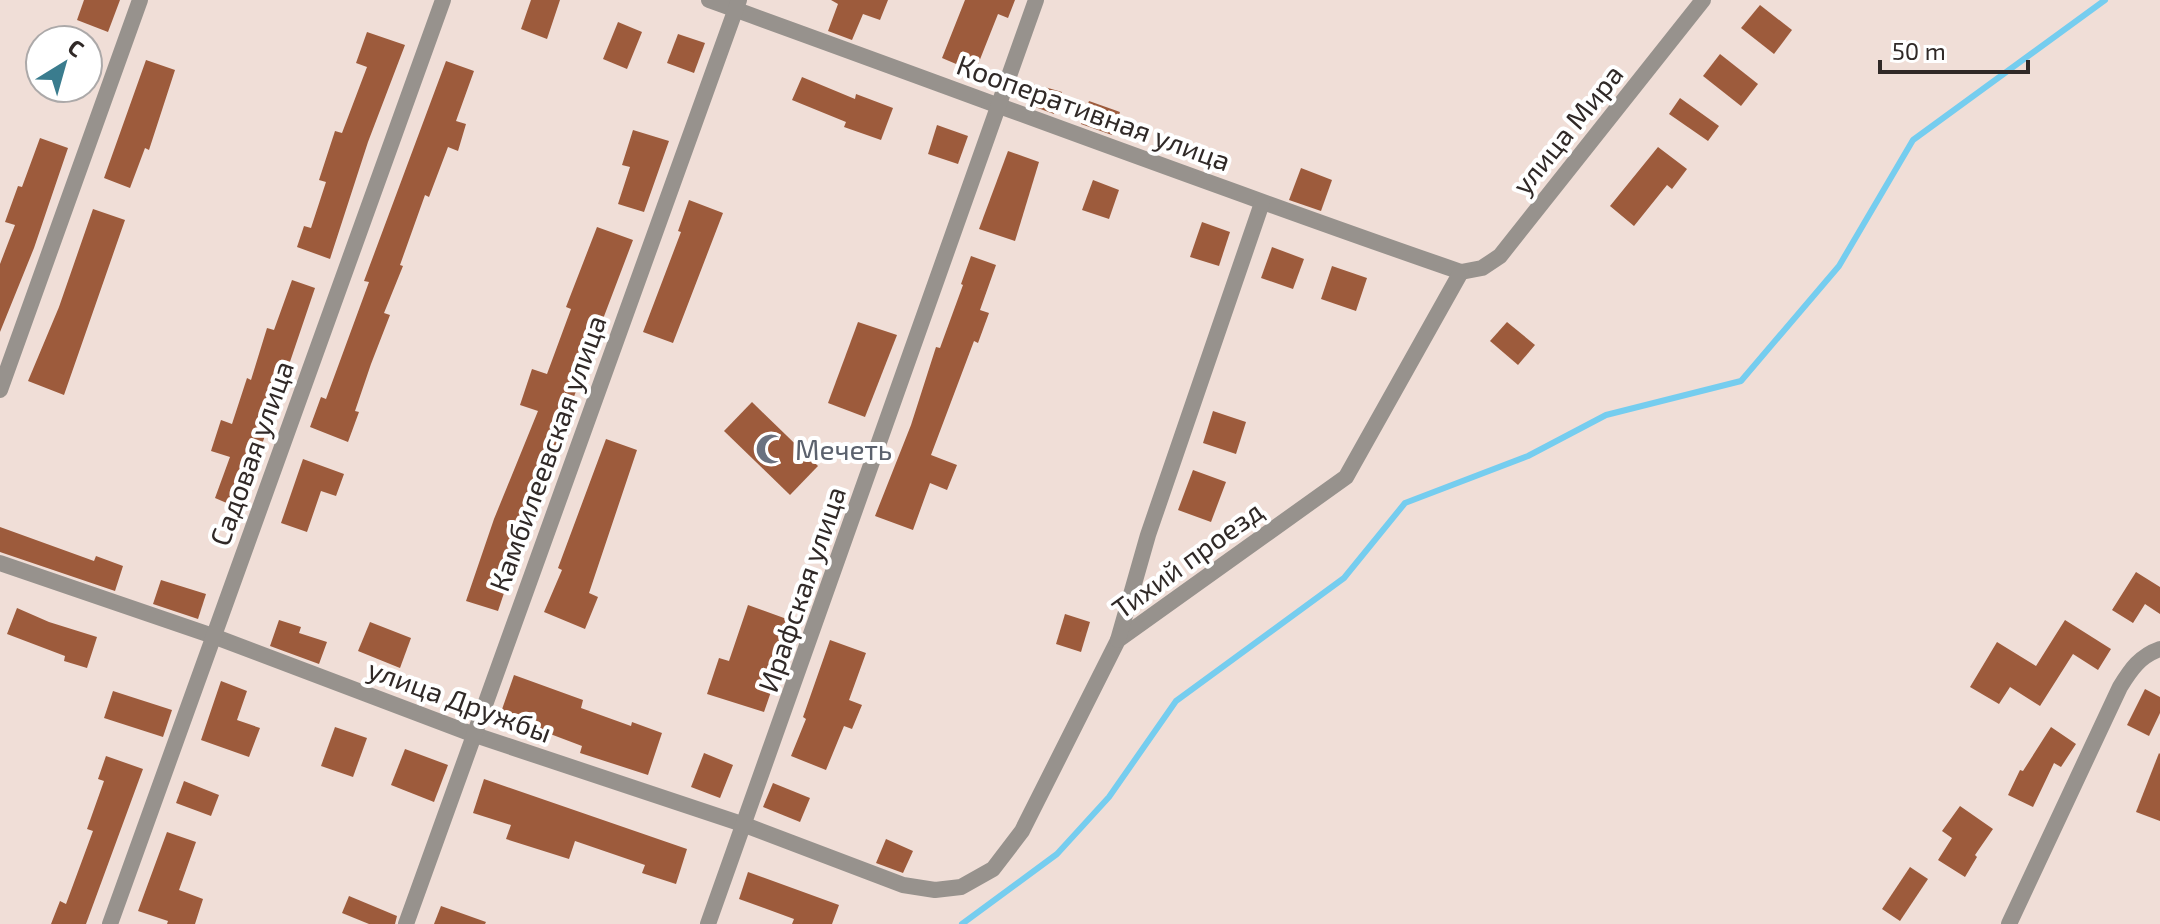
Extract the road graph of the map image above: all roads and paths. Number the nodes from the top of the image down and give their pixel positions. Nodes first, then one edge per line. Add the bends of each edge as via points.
1 (140, 0) edge
2 (443, 0) edge
3 (709, 0) edge
4 (1036, 0) edge
5 (1703, 0) edge
6 (738, 5) edge
7 (999, 104) junction
8 (1262, 203) junction
9 (1461, 272) junction
10 (0, 390) edge
11 (0, 563) edge
12 (213, 636) junction
13 (1118, 640) junction
14 (2160, 649) edge
15 (472, 734) junction
16 (745, 825) junction
17 (903, 885) joint
18 (110, 924) edge
19 (406, 924) edge
20 (708, 924) edge
21 (2009, 924) edge

1 - 10 street
2 - 12 street, Садовая улица
3 - 6 street, Кооперативная улица
4 - 7 street, Ирафская улица
5 - 9 street, улица Мира via 1500,256 1482,268
6 - 7 street, Кооперативная улица
6 - 15 street, Камбилеевская улица
7 - 8 street, Кооперативная улица
7 - 16 street, Ирафская улица
8 - 9 street, Кооперативная улица
8 - 13 street via 1148,535
9 - 13 street, Тихий проезд via 1346,477
11 - 12 street, улица Дружбы
12 - 15 street, улица Дружбы
12 - 18 street, Садовая улица
13 - 17 street, Тихий проезд via 1022,831 993,869 961,887
14 - 21 street via 2133,665 2120,687
15 - 16 street, улица Дружбы
15 - 19 street, Камбилеевская улица
16 - 17 street, улица Дружбы
16 - 20 street, Ирафская улица

